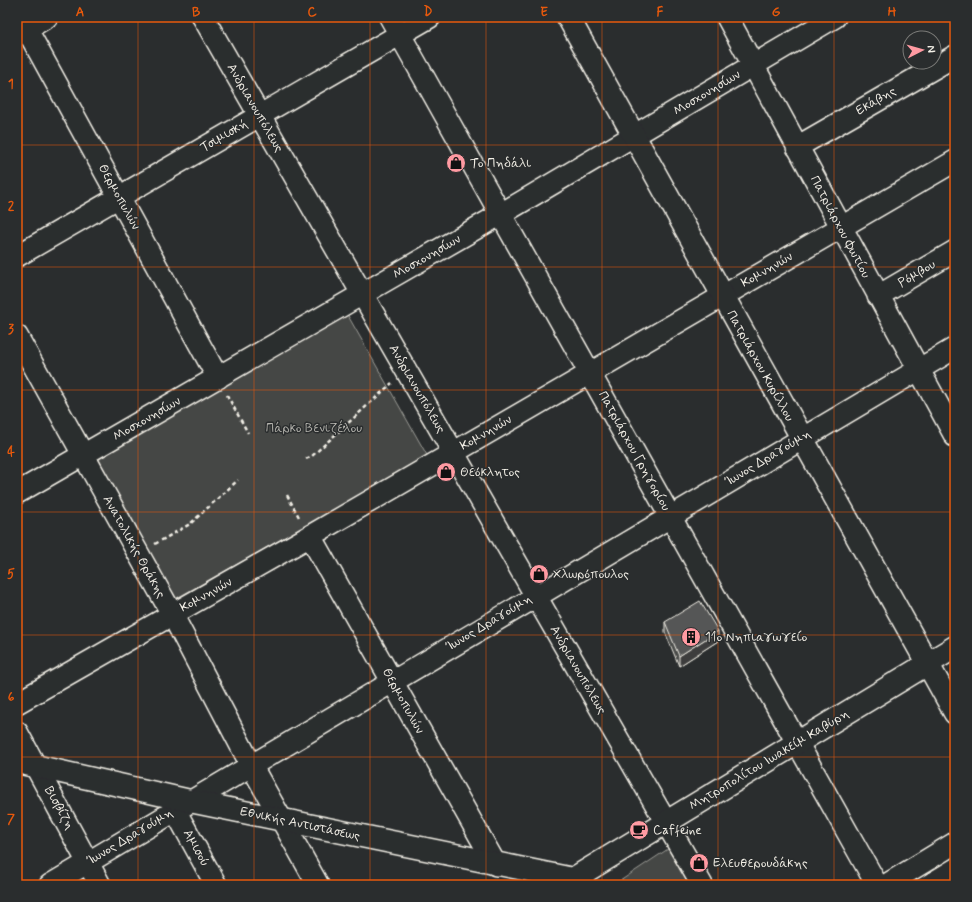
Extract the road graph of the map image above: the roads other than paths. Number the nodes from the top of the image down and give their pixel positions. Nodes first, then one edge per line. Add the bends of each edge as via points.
1 (47, 17) edge
2 (203, 17) edge
3 (430, 17) edge
4 (568, 17) edge
5 (727, 17) edge
6 (835, 17) edge
7 (395, 26) edge
8 (21, 27) edge
9 (955, 56) edge
10 (753, 65) junction
11 (259, 116) junction
12 (633, 136) junction
13 (797, 147) junction
14 (955, 161) edge
15 (119, 197) junction
16 (501, 214) junction
17 (841, 228) junction
18 (955, 251) edge
19 (17, 256) edge
20 (362, 294) junction
21 (722, 296) junction
22 (878, 296) junction
23 (17, 336) edge
24 (955, 348) edge
25 (918, 370) junction
26 (590, 373) junction
27 (218, 378) junction
28 (955, 436) edge
29 (801, 439) junction
30 (453, 452) junction
31 (84, 455) junction
32 (17, 493) edge
33 (670, 516) junction
34 (310, 536) junction
35 (536, 596) junction
36 (172, 614) junction
37 (955, 647) edge
38 (926, 664) junction
39 (392, 681) junction
40 (17, 703) edge
41 (955, 713) edge
42 (17, 732) edge
43 (798, 742) junction
44 (26, 764) edge
45 (251, 765) junction
46 (183, 806) junction
47 (282, 820) junction
48 (666, 822) junction
49 (955, 842) edge
50 (88, 862) junction
51 (496, 865) junction
52 (573, 883) edge
53 (50, 885) edge
54 (100, 885) edge
55 (216, 885) edge
56 (318, 885) edge
57 (522, 885) edge
58 (702, 885) edge
59 (877, 885) edge
60 (886, 885) edge

1 - 8 street
2 - 11 street, Ανδριανουπόλεως
3 - 7 street, Τσιμισκή
4 - 12 street, Πατριάρχου Κυρίλλου
5 - 10 street, Πατριάρχου Φωτίου
6 - 10 street, Μοσχονησίων
7 - 11 street, Τσιμισκή
7 - 16 street, Πατριάρχου Γρηγορίου
8 - 15 street, Θερμοπυλών
9 - 13 street, Εκάβης
10 - 12 street, Μοσχονησίων
10 - 13 street, Πατριάρχου Φωτίου
11 - 15 street, Τσιμισκή
11 - 20 street, Ανδριανουπόλεως
12 - 16 street, Μοσχονησίων
12 - 21 street, Πατριάρχου Κυρίλλου
13 - 17 street, Πατριάρχου Φωτίου
14 - 17 street, Κομνηνών
15 - 19 street, Τσιμισκή
15 - 27 street, Θερμοπυλών
16 - 20 street, Μοσχονησίων
16 - 26 street, Πατριάρχου Γρηγορίου
17 - 21 street, Κομνηνών
17 - 22 street, Πατριάρχου Φωτίου
18 - 22 street, Ρόμβου
20 - 27 street, Μοσχονησίων
20 - 30 street, Ανδριανουπόλεως
21 - 26 street, Κομνηνών
21 - 29 street, Πατριάρχου Κυρίλλου
22 - 25 street, Πατριάρχου Φωτίου
23 - 31 street, Ανατολικής Θράκης
24 - 25 street, Ίωνος Δραγούμη
25 - 28 street, Πατριάρχου Φωτίου
25 - 29 street, Ίωνος Δραγούμη
26 - 30 street, Κομνηνών
26 - 33 street, Πατριάρχου Γρηγορίου
27 - 31 street, Μοσχονησίων
29 - 33 street, Ίωνος Δραγούμη
29 - 38 street, Πατριάρχου Κυρίλλου
30 - 34 street, Κομνηνών
30 - 35 street, Ανδριανουπόλεως
31 - 32 street, Μοσχονησίων
31 - 36 street, Ανατολικής Θράκης
33 - 35 street, Ίωνος Δραγούμη
33 - 43 street, Πατριάρχου Γρηγορίου
34 - 36 street, Κομνηνών
34 - 39 street, Θερμοπυλών
35 - 39 street, Ίωνος Δραγούμη
35 - 48 street, Ανδριανουπόλεως
36 - 40 street, Κομνηνών
36 - 45 street, Ανατολικής Θράκης
37 - 38 street, Μητροπολίτου Ιωακείμ Καβύρη
38 - 41 street, Πατριάρχου Κυρίλλου
38 - 43 street, Μητροπολίτου Ιωακείμ Καβύρη
39 - 45 street, Ίωνος Δραγούμη
39 - 51 street, Θερμοπυλών
42 - 44 street, Βισβίζη
43 - 48 street, Μητροπολίτου Ιωακείμ Καβύρη
43 - 59 street, Πατριάρχου Γρηγορίου
44 - 46 street, Εθνικής Αντιστάσεως
44 - 50 street, Βισβίζη
45 - 46 street, Ίωνος Δραγούμη
45 - 47 street, Ανατολικής Θράκης
46 - 47 street, Εθνικής Αντιστάσεως
46 - 50 street, Ίωνος Δραγούμη
46 - 55 street, Αμισού
47 - 51 street, Εθνικής Αντιστάσεως
47 - 56 street, Ανατολικής Θράκης
48 - 52 street, Μητροπολίτου Ιωακείμ Καβύρη
48 - 58 street, Ανδριανουπόλεως
49 - 60 street
50 - 53 street, Ίωνος Δραγούμη
50 - 54 street, Βισβίζη
51 - 52 street, Εθνικής Αντιστάσεως
51 - 57 street

